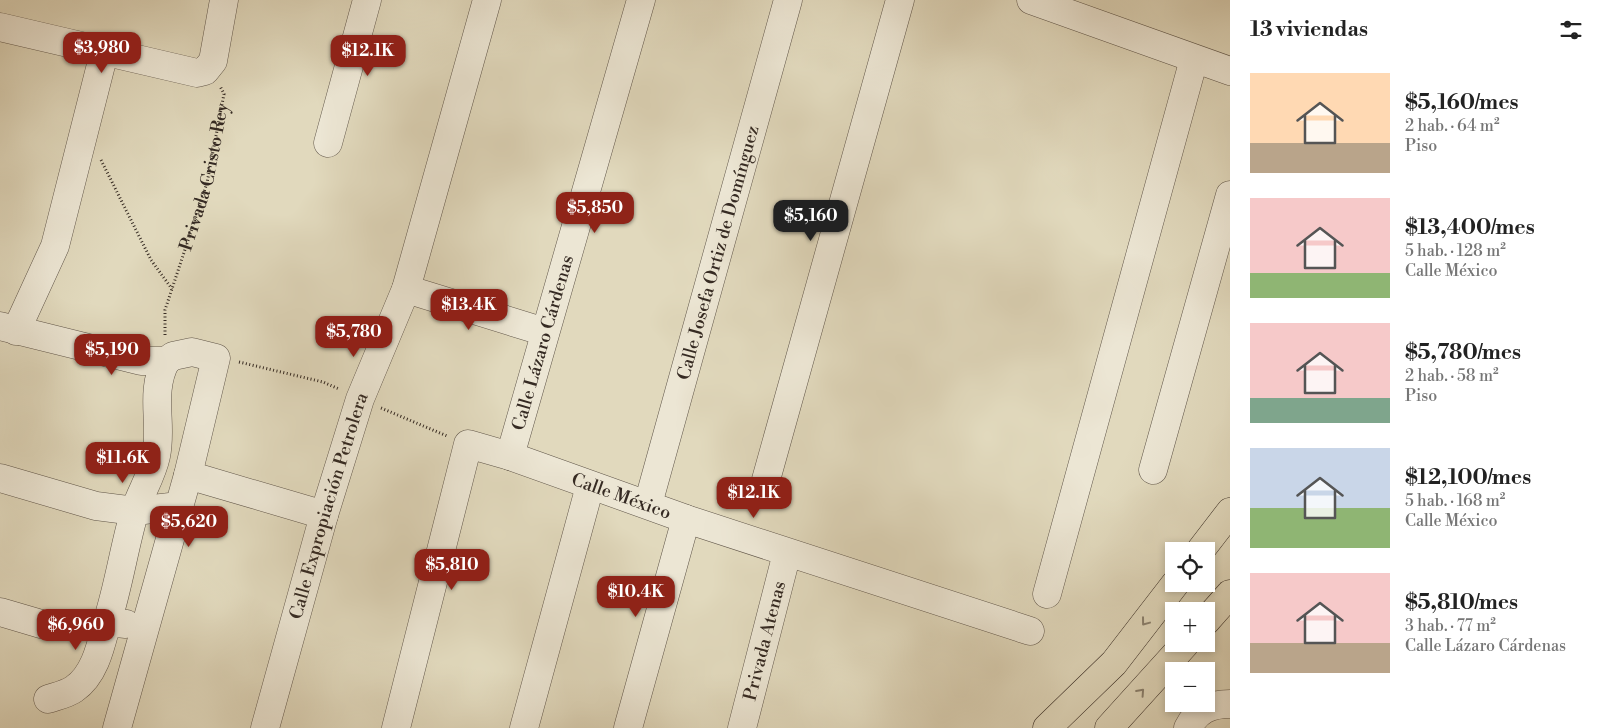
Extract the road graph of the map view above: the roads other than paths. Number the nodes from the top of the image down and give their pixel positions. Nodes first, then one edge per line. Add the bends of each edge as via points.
1 (224, 0) edge
2 (368, 0) edge
3 (487, 0) edge
4 (641, 0) edge
5 (788, 0) edge
6 (900, 0) edge
7 (1031, 0) edge
8 (0, 27) edge
9 (104, 53) junction
10 (1194, 58) junction
11 (1230, 72) edge
12 (328, 143) dead end
13 (1230, 195) edge
14 (406, 289) junction
15 (8, 328) edge
16 (544, 332) junction
17 (166, 361) junction
18 (510, 456) junction
19 (1153, 470) dead end
20 (188, 475) junction
21 (0, 478) edge
22 (590, 486) junction
23 (762, 494) dead end
24 (648, 504) junction
25 (179, 506) junction
26 (135, 511) junction
27 (1230, 512) edge
28 (324, 516) junction
29 (686, 519) junction
30 (1207, 542) edge
31 (787, 553) junction
32 (1169, 592) edge
33 (1047, 594) dead end
34 (1230, 594) edge
35 (1215, 610) edge
36 (0, 612) edge
37 (41, 624) dead end
38 (145, 626) junction
39 (105, 631) junction
40 (1030, 631) dead end
41 (1178, 652) edge
42 (48, 700) dead end
43 (1230, 704) edge
44 (117, 728) edge
45 (265, 728) edge
46 (396, 728) edge
47 (524, 728) edge
48 (628, 728) edge
49 (742, 728) edge
50 (1047, 728) edge
51 (1109, 728) edge
52 (1188, 728) edge

1 - 9 street via 213,62 205,72 190,73
2 - 12 street
3 - 14 street, Calle Expropiación Petrolera
4 - 16 street, Calle Lázaro Cárdenas
5 - 24 street, Calle Josefa Ortiz de Domínguez
6 - 23 street
7 - 10 street
8 - 9 street
9 - 15 street via 55,246
10 - 11 street
10 - 33 street
13 - 19 street
14 - 16 street
14 - 28 street, Calle Expropiación Petrolera via 360,399
15 - 17 street via 133,360
16 - 18 street, Calle Lázaro Cárdenas
17 - 20 street via 192,352 216,358
17 - 26 street via 157,399 156,457
18 - 22 street, Calle México
18 - 46 street, Calle México via 468,444
20 - 25 street
20 - 28 street
21 - 26 street via 96,506
22 - 24 street, Calle México
22 - 47 street
24 - 29 street, Calle México
25 - 26 street
25 - 38 street
26 - 39 street
27 - 30 highway
28 - 45 street, Calle Expropiación Petrolera
29 - 31 street, Calle México
29 - 48 street
31 - 40 street, Calle México
31 - 49 street, Privada Atenas
32 -> 50 highway via 1114,663
34 - 35 highway
36 - 37 street
38 - 39 street
38 - 44 street
39 - 42 street via 86,680 73,690
51 -> 41 highway
43 - 52 street via 1203,708 1193,717

